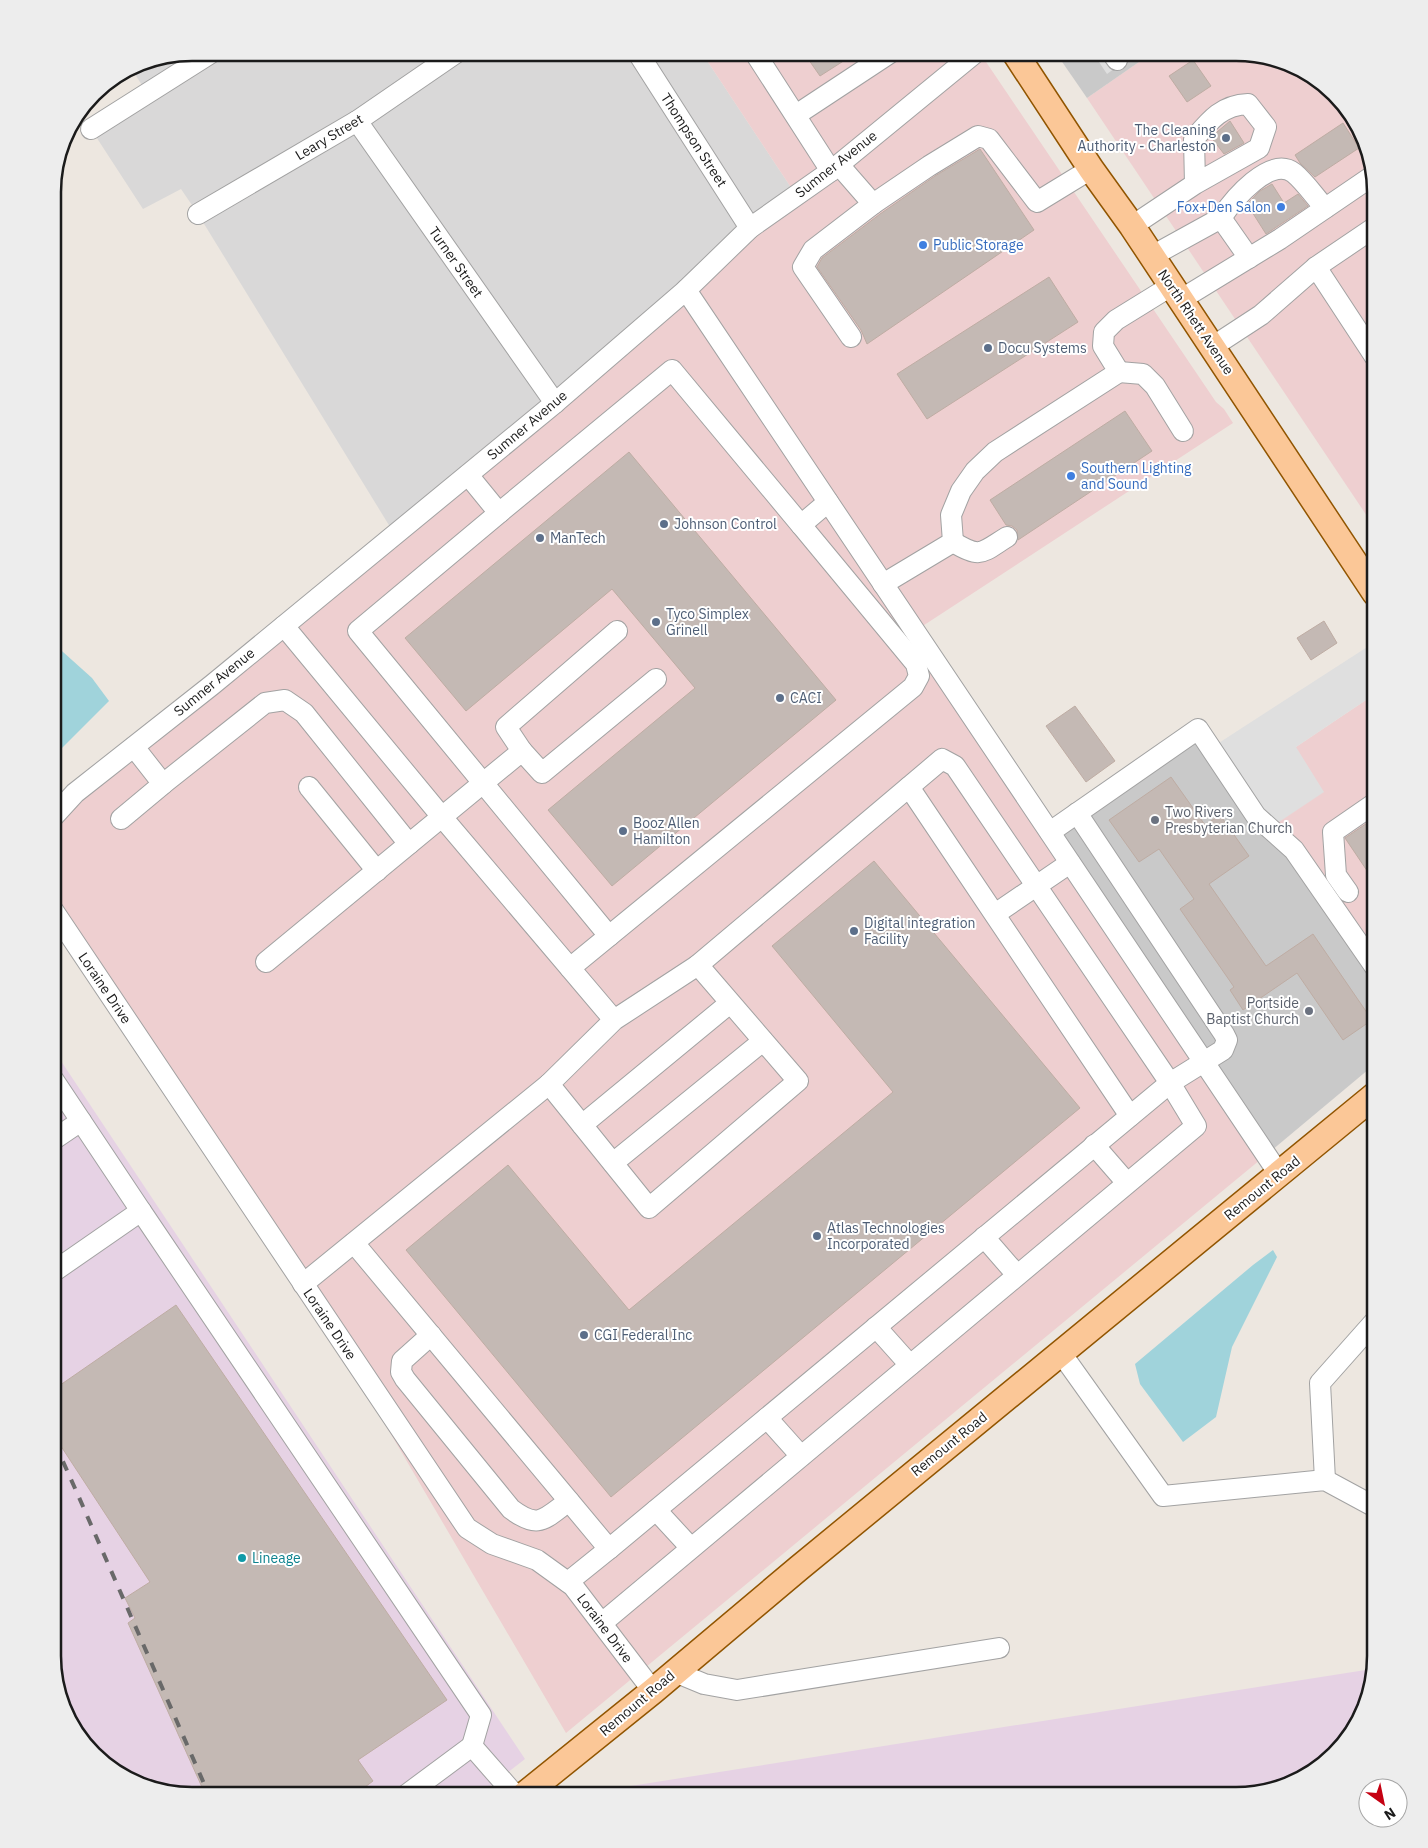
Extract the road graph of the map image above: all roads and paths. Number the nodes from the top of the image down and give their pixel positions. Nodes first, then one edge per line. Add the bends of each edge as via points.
1 (197, 61) edge
2 (444, 61) edge
3 (643, 61) edge
4 (761, 62) edge
5 (877, 62) edge
6 (964, 62) edge
7 (1021, 62) edge
8 (796, 115) junction
9 (357, 121) junction
10 (91, 129) dead end
11 (835, 168) junction
12 (1091, 169) junction
13 (1366, 181) edge
14 (1195, 184) dead end
15 (873, 204) junction
16 (1325, 208) junction
17 (198, 214) dead end
18 (1221, 218) junction
19 (1132, 226) junction
20 (750, 228) junction
21 (1367, 233) edge
22 (1152, 256) junction
23 (1250, 258) junction
24 (1316, 267) junction
25 (686, 290) junction
26 (1176, 293) junction
27 (851, 338) dead end
28 (1367, 344) edge
29 (1212, 347) junction
30 (1119, 372) junction
31 (555, 403) junction
32 (1183, 431) dead end
33 (468, 475) junction
34 (828, 502) junction
35 (499, 513) junction
36 (801, 525) junction
37 (1007, 537) dead end
38 (953, 542) junction
39 (1367, 571) edge
40 (883, 584) junction
41 (284, 626) junction
42 (616, 631) dead end
43 (656, 679) dead end
44 (134, 747) junction
45 (522, 751) junction
46 (481, 783) junction
47 (163, 784) junction
48 (909, 786) junction
49 (309, 787) dead end
50 (62, 808) edge
51 (1367, 809) edge
52 (1077, 813) junction
53 (442, 817) junction
54 (121, 819) dead end
55 (1050, 832) junction
56 (409, 844) junction
57 (1070, 863) junction
58 (377, 871) junction
59 (1037, 886) junction
60 (1348, 892) dead end
61 (994, 914) junction
62 (61, 923) edge
63 (609, 936) junction
64 (1367, 954) edge
65 (266, 962) dead end
66 (698, 965) junction
67 (570, 968) junction
68 (730, 1003) junction
69 (614, 1020) junction
70 (763, 1041) junction
71 (1204, 1063) junction
72 (1170, 1083) junction
73 (549, 1084) junction
74 (61, 1092) edge
75 (1367, 1102) edge
76 (1130, 1116) junction
77 (81, 1121) junction
78 (582, 1125) junction
79 (61, 1134) edge
80 (1094, 1146) junction
81 (613, 1163) junction
82 (1279, 1174) junction
83 (1127, 1183) junction
84 (141, 1211) junction
85 (984, 1238) junction
86 (354, 1243) junction
87 (61, 1266) edge
88 (1017, 1275) junction
89 (303, 1284) junction
90 (876, 1327) junction
91 (1367, 1330) edge
92 (431, 1335) junction
93 (1060, 1353) junction
94 (910, 1365) junction
95 (767, 1418) junction
96 (801, 1456) junction
97 (1325, 1480) junction
98 (569, 1500) junction
99 (1367, 1503) edge
100 (656, 1510) junction
101 (691, 1548) junction
102 (609, 1549) junction
103 (568, 1582) junction
104 (602, 1623) junction
105 (999, 1648) dead end
106 (675, 1672) junction
107 (653, 1691) junction
108 (472, 1746) junction
109 (418, 1787) edge
110 (507, 1787) edge
111 (535, 1787) edge

1 - 10 street
2 - 9 street, Leary Street
3 - 20 street, Thompson Street
4 - 8 street
5 - 8 street
6 - 11 street, Sumner Avenue
7 - 12 main road, North Rhett Avenue
8 - 11 street
9 - 17 street, Leary Street
9 - 31 street, Turner Street
11 - 15 street
11 - 20 street, Sumner Avenue
12 - 15 street via 1037,202 989,139 978,136
12 - 19 main road, North Rhett Avenue
13 - 16 street
14 - 19 street
15 - 27 street via 813,250 803,267
16 - 18 street via 1293,172 1279,168 1249,185
16 - 23 street
18 - 22 street
18 - 23 street
19 - 22 main road, North Rhett Avenue
20 - 25 street, Sumner Avenue
21 - 24 street
22 - 26 main road, North Rhett Avenue
23 - 26 street
24 - 28 street
24 - 29 street via 1261,314
25 - 31 street, Sumner Avenue
25 - 34 street
26 - 29 main road, North Rhett Avenue
26 - 30 street via 1116,320 1104,332 1103,346
29 - 39 main road, North Rhett Avenue
30 - 32 street via 1143,374 1155,386
30 - 38 street via 995,452 975,472 961,491 951,516
31 - 33 street, Sumner Avenue
33 - 35 street
33 - 41 street, Sumner Avenue
34 - 36 street
34 - 40 street
35 - 36 street via 672,370
35 - 46 street via 358,631
36 - 63 street via 916,664 919,676 913,687
37 - 38 street via 982,552 970,552
38 - 40 street
40 - 55 street
41 - 44 street, Sumner Avenue
41 - 53 street
42 - 45 street via 506,727
43 - 45 street via 542,773
44 - 47 street
44 - 50 street, Sumner Avenue
45 - 46 street
46 - 53 street
46 - 63 street
47 - 54 street
47 - 56 street via 265,702 285,700 304,713
48 - 59 street via 942,759 955,766
48 - 61 street
48 - 66 street
49 - 58 street
51 - 60 street via 1333,832 1336,875
52 - 55 street
52 - 64 street via 1198,729 1256,816 1294,850
52 - 71 street via 1224,1034 1227,1040 1223,1050
53 - 56 street
53 - 67 street
55 - 57 street
56 - 58 street
57 - 59 street
57 - 71 street
58 - 65 street
59 - 61 street
59 - 72 street
61 - 76 street
62 - 89 street, Loraine Drive
63 - 67 street
66 - 68 street
66 - 69 street
67 - 69 street
68 - 70 street
68 - 78 street
69 - 73 street
70 - 81 street
70 - 81 street via 798,1081 649,1208
71 - 72 street
71 - 82 street
72 - 76 street
72 - 83 street via 1196,1126
73 - 78 street
73 - 86 street
74 - 77 street
75 - 82 main road, Remount Road
76 - 80 street
77 - 79 street
77 - 84 street
78 - 81 street
80 - 83 street
80 - 85 street
82 - 93 main road, Remount Road
83 - 88 street
84 - 87 street
84 - 108 street via 481,1715
85 - 88 street
85 - 90 street
86 - 89 street
86 - 92 street
88 - 94 street
89 - 103 street, Loraine Drive via 467,1528 492,1544 537,1560
90 - 94 street
90 - 95 street
91 - 97 street via 1320,1383
92 - 98 street
92 - 98 street via 402,1361 401,1372 511,1509 533,1522 542,1520
93 - 97 street via 1163,1496
93 - 106 main road, Remount Road
94 - 96 street
95 - 96 street
95 - 100 street
96 - 101 street
97 - 99 street
98 - 102 street
100 - 101 street
100 - 102 street
101 - 104 street
102 - 103 street
103 - 104 street, Loraine Drive
104 - 107 street, Loraine Drive
105 - 106 street via 737,1690 704,1684
106 - 107 main road, Remount Road
107 - 111 main road, Remount Road
108 - 109 street
108 - 110 street

